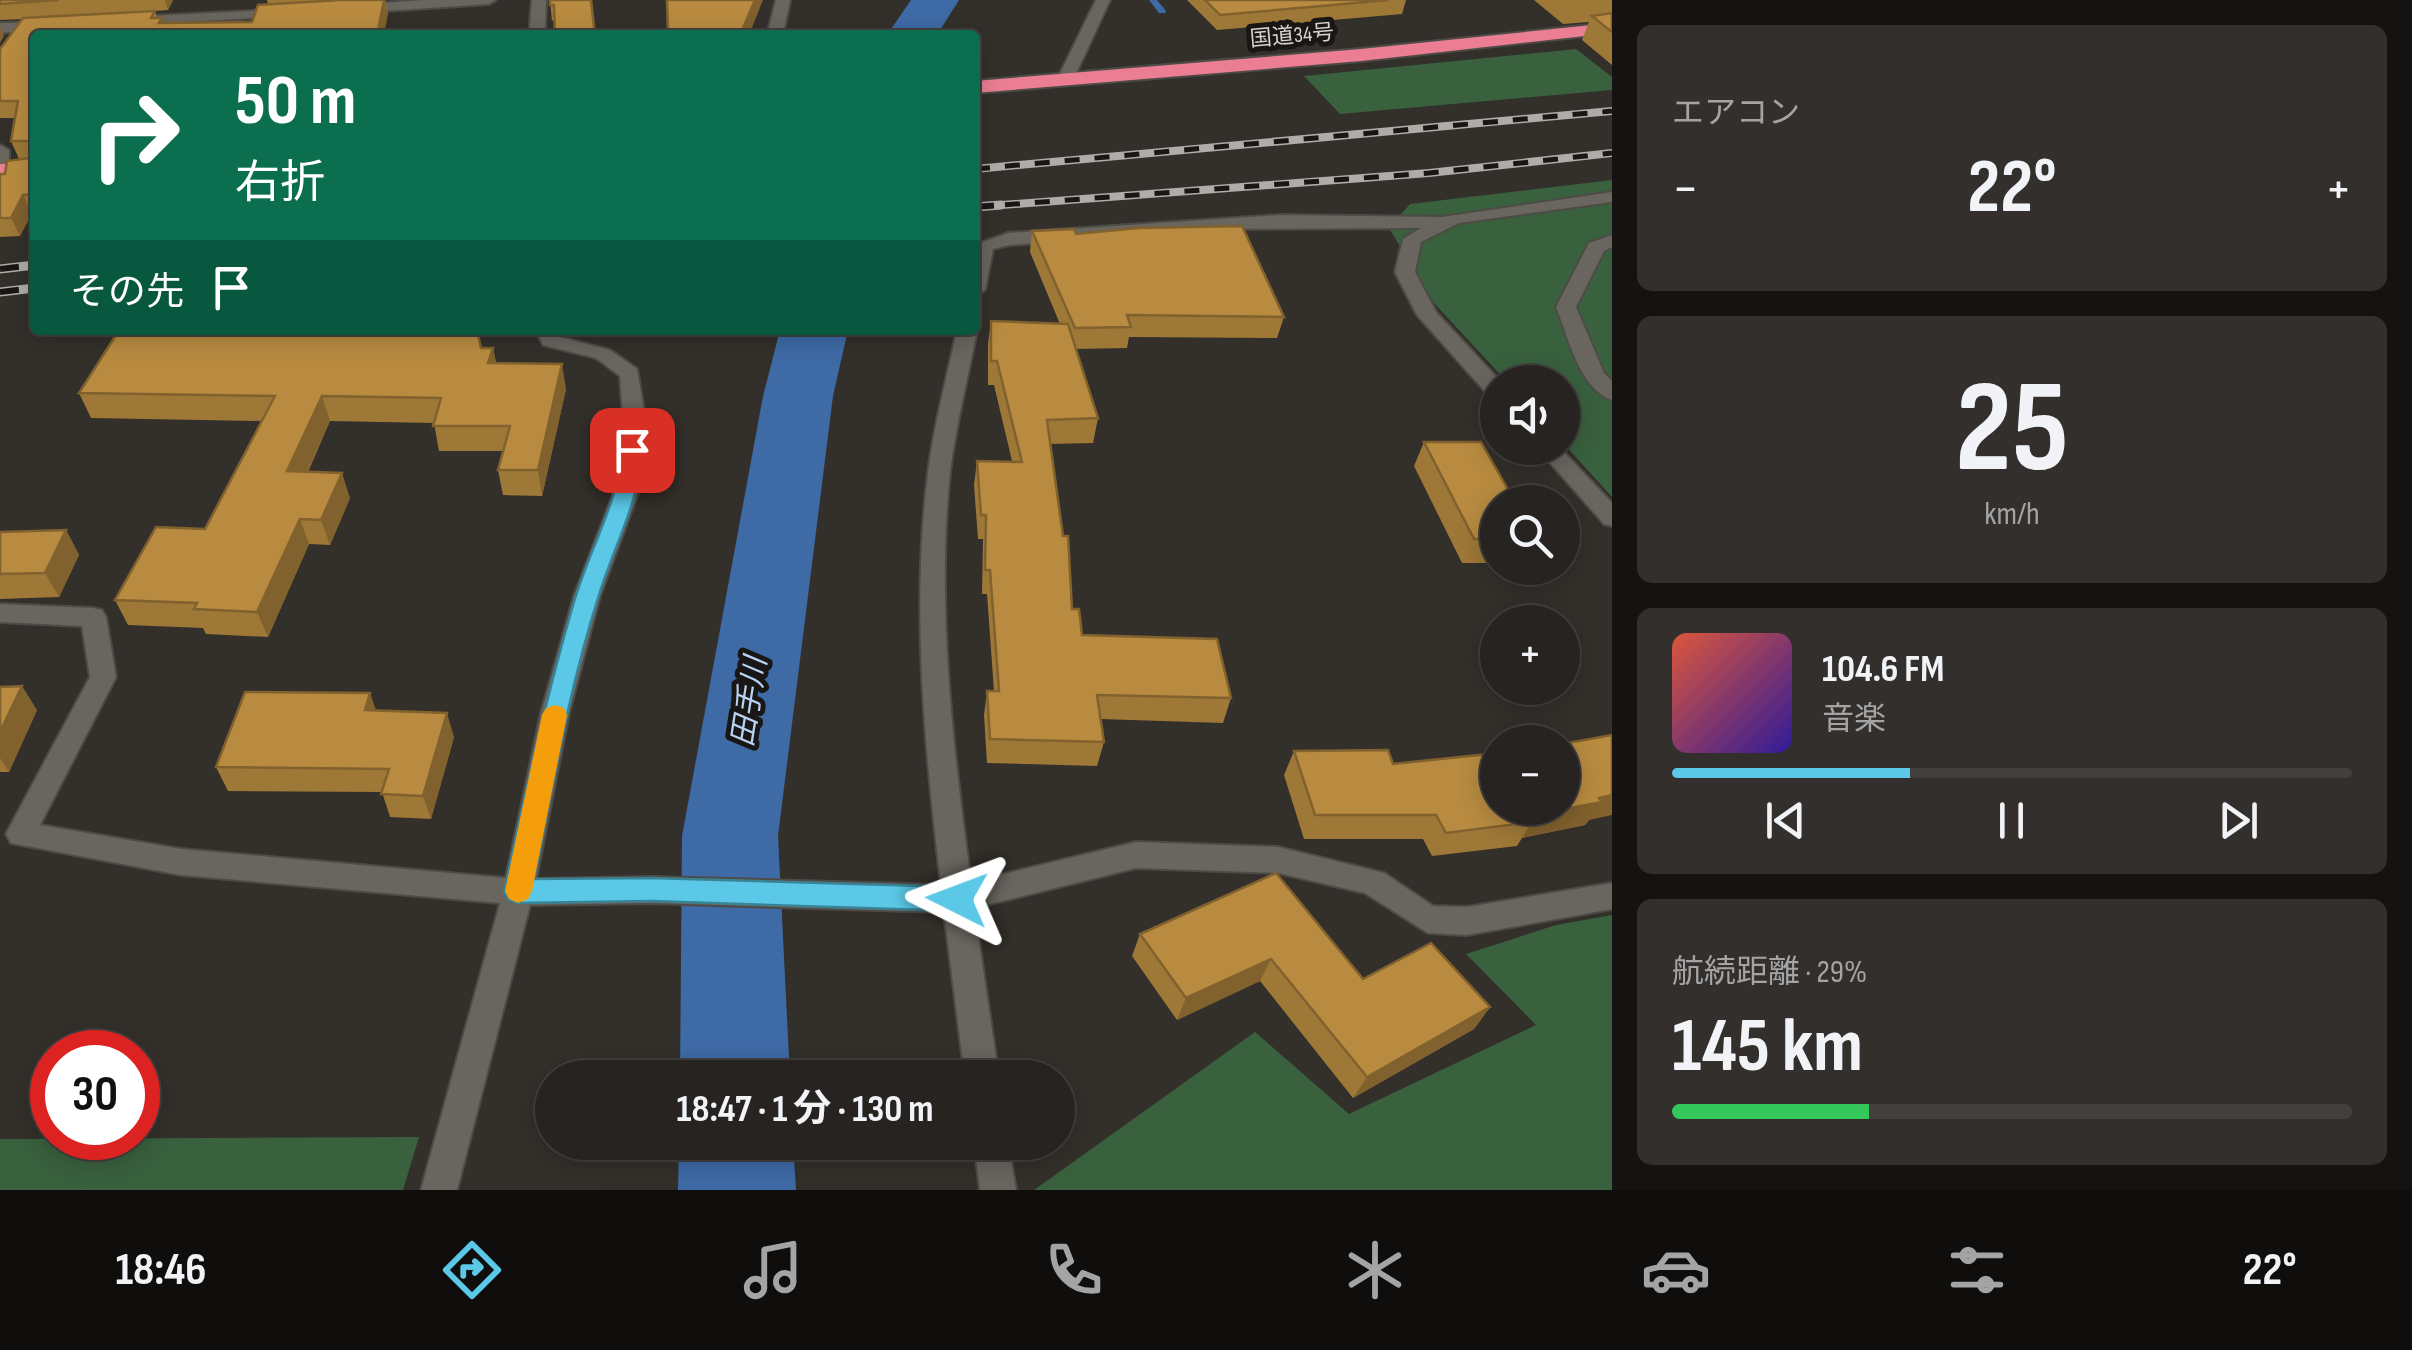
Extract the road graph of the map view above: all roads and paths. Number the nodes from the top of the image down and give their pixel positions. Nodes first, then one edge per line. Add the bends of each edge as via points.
1 (489, 0) edge
2 (539, 0) edge
3 (783, 0) edge
4 (1103, 0) edge
5 (340, 10) edge
6 (300, 12) edge
7 (102, 23) edge
8 (62, 25) edge
9 (23, 27) junction
10 (0, 28) edge
11 (1612, 28) edge
12 (537, 30) edge
13 (776, 30) edge
14 (8, 49) edge
15 (1065, 80) junction
16 (980, 87) edge
17 (0, 150) edge
18 (0, 160) edge
19 (30, 167) edge
20 (0, 170) edge
21 (1612, 198) edge
22 (1443, 223) junction
23 (1612, 241) edge
24 (980, 266) edge
25 (548, 335) edge
26 (966, 335) edge
27 (1480, 372) edge
28 (1612, 393) edge
29 (1564, 465) edge
30 (1612, 518) edge
31 (0, 613) edge
32 (518, 892) junction
33 (1612, 896) edge
34 (957, 899) junction
35 (979, 1060) edge
36 (994, 1160) edge
37 (439, 1190) edge
38 (998, 1190) edge

1 - 5 street
2 - 12 street
3 - 13 street
4 - 15 street
6 - 7 street
8 - 9 street
9 - 10 street
9 - 14 street
11 - 15 highway, 国道34号
15 - 16 highway, 国道34号
17 - 18 street
19 - 20 highway
21 - 22 street
22 - 24 street via 1285,220 1008,239 984,246
22 - 27 street via 1412,239 1405,272 1427,315
23 - 28 street via 1596,248 1566,307 1594,376
25 - 32 street via 603,354 630,374 634,417 630,482 587,596 555,713
26 - 34 street via 937,492 936,674
29 - 30 street
31 - 32 street via 93,617 102,677 21,834 181,862
32 - 34 street
32 - 37 street
33 - 34 street via 1466,921 1428,918 1374,882 1278,860 1136,854
34 - 35 street
36 - 38 street

